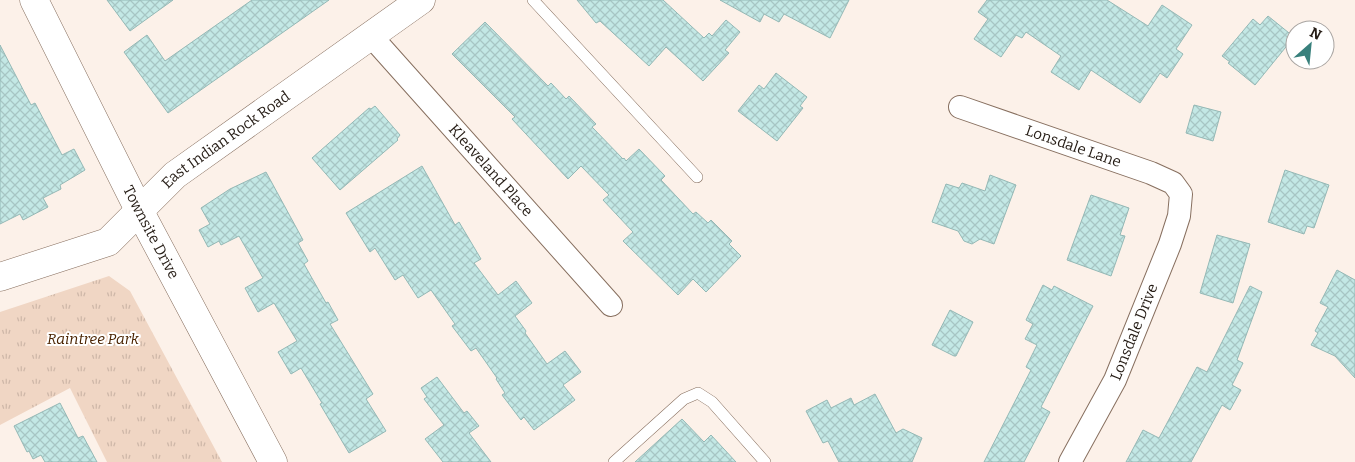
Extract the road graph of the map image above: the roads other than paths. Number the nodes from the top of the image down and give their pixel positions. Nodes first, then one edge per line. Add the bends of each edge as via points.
1 (34, 0) edge
2 (420, 0) edge
3 (533, 0) edge
4 (370, 36) junction
5 (960, 107) dead end
6 (697, 177) dead end
7 (1182, 194) joint
8 (140, 212) junction
9 (0, 277) edge
10 (610, 305) dead end
11 (273, 462) edge
12 (614, 462) edge
13 (765, 462) edge
14 (1070, 462) edge

1 - 8 main road, Townsite Drive
2 - 4 main road, East Indian Rock Road
3 - 6 lane
4 - 8 main road, East Indian Rock Road via 175,175
4 - 10 street, Kleaveland Place
5 - 7 street, Lonsdale Lane via 1151,173 1172,183
7 - 14 street, Lonsdale Drive via 1170,244 1115,380
8 - 9 main road, East Indian Rock Road via 108,242
8 - 11 main road, Townsite Drive
12 - 13 lane via 684,399 698,393 712,402

